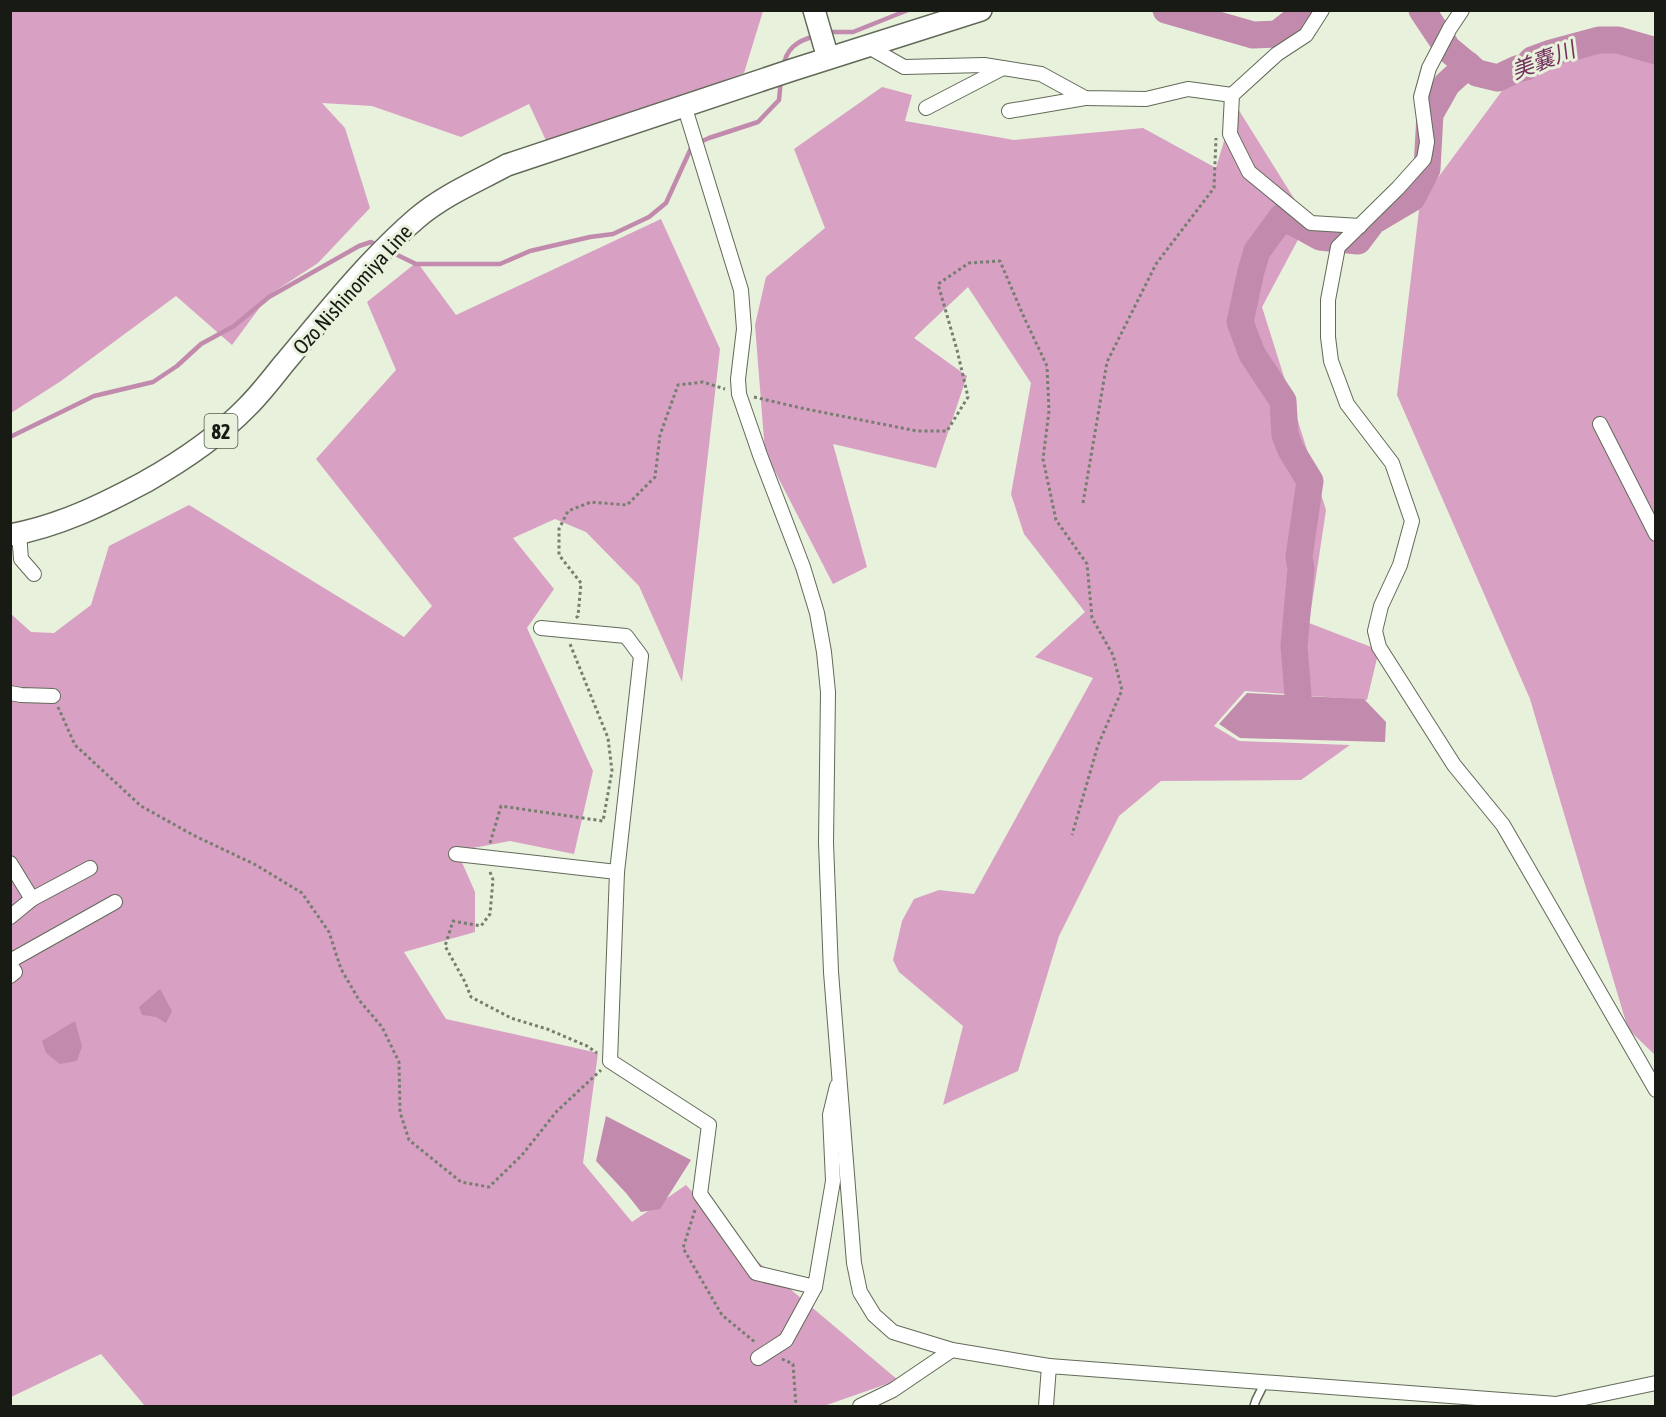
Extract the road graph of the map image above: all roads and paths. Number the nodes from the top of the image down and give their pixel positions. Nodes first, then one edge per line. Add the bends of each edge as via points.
1 (981, 10) edge
2 (1322, 10) edge
3 (1462, 10) edge
4 (821, 34) edge
5 (867, 46) junction
6 (1003, 68) junction
7 (1232, 95) junction
8 (1085, 98) junction
9 (684, 105) junction
10 (926, 108) dead end
11 (1009, 111) dead end
12 (1216, 135) dead end
13 (1360, 226) junction
14 (739, 394) junction
15 (1600, 424) dead end
16 (1083, 503) dead end
17 (15, 534) edge
18 (1656, 534) edge
19 (16, 564) edge
20 (34, 574) dead end
21 (572, 622) dead end
22 (541, 628) dead end
23 (568, 636) dead end
24 (10, 693) edge
25 (53, 696) joint
26 (1072, 835) dead end
27 (489, 849) dead end
28 (456, 854) dead end
29 (10, 863) edge
30 (90, 868) dead end
31 (489, 870) dead end
32 (617, 872) junction
33 (32, 899) junction
34 (115, 902) dead end
35 (10, 917) edge
36 (10, 963) edge
37 (10, 976) edge
38 (610, 1061) junction
39 (840, 1075) junction
40 (1656, 1090) edge
41 (700, 1194) junction
42 (815, 1287) junction
43 (952, 1350) junction
44 (762, 1355) junction
45 (1049, 1366) junction
46 (1265, 1382) junction
47 (1656, 1383) edge
48 (796, 1407) edge
49 (860, 1407) edge
50 (1046, 1407) edge
51 (1254, 1407) edge

1 - 5 main road, Ozo Nishinomiya Line
2 - 7 street via 1306,35 1277,54
3 - 13 street via 1429,68 1420,97 1427,142 1424,159
4 - 5 main road, Ozo Nishinomiya Line
4 - 9 main road, Ozo Nishinomiya Line / 82 via 792,69
5 - 6 street via 904,67
6 - 8 street via 1041,74
6 - 10 street
7 - 8 street via 1188,89 1146,99
7 - 13 street via 1230,134 1249,172 1311,223
8 - 11 street
9 - 14 street via 741,290 744,329
9 - 17 main road, Ozo Nishinomiya Line / 82 via 507,165 442,200 387,247 248,406 211,440 110,501 69,519
12 - 16 path via 1214,188 1156,264 1107,362
13 - 40 street via 1338,247 1328,300 1331,361 1347,404 1392,463 1412,521 1401,566 1381,606 1375,631 1378,647 1454,765 1503,825
14 - 21 path via 703,382 678,385 660,435 655,477 627,505 591,502 568,511 559,529 559,555 581,583 578,616
14 - 26 path via 917,431 947,431 968,397 938,284 969,263 1000,261 1047,366 1049,411 1043,459 1056,520 1087,564 1092,618 1113,655 1122,690 1098,745
14 - 39 street via 803,567 824,652 828,692 826,843
15 - 18 street
17 - 19 street
19 - 20 street
22 - 32 street via 626,636 641,656
23 - 27 path via 608,738 612,771 603,820 501,806
24 - 25 street
25 - 38 path via 75,744 141,806 302,893 329,932 341,969 359,1000 382,1027 399,1062 400,1112 409,1140 461,1182 489,1187 522,1155 557,1111
28 - 32 street
29 - 33 street
30 - 33 street
31 - 38 path via 493,880 490,914 481,926 453,921 445,946 471,996 511,1018 587,1046
32 - 38 street
33 - 35 street
34 - 36 street
36 - 37 street via 15,972
38 - 41 street via 709,1125
39 - 42 street via 830,1115 833,1181
39 - 43 street via 854,1263 860,1292 874,1315 893,1332
41 - 42 street via 756,1273
41 - 44 path via 683,1248 722,1315
42 - 44 street via 786,1340
43 - 45 street
43 - 49 street
44 - 48 path via 794,1364
45 - 46 street
45 - 50 street
46 - 47 street via 1556,1404
46 - 51 lane

